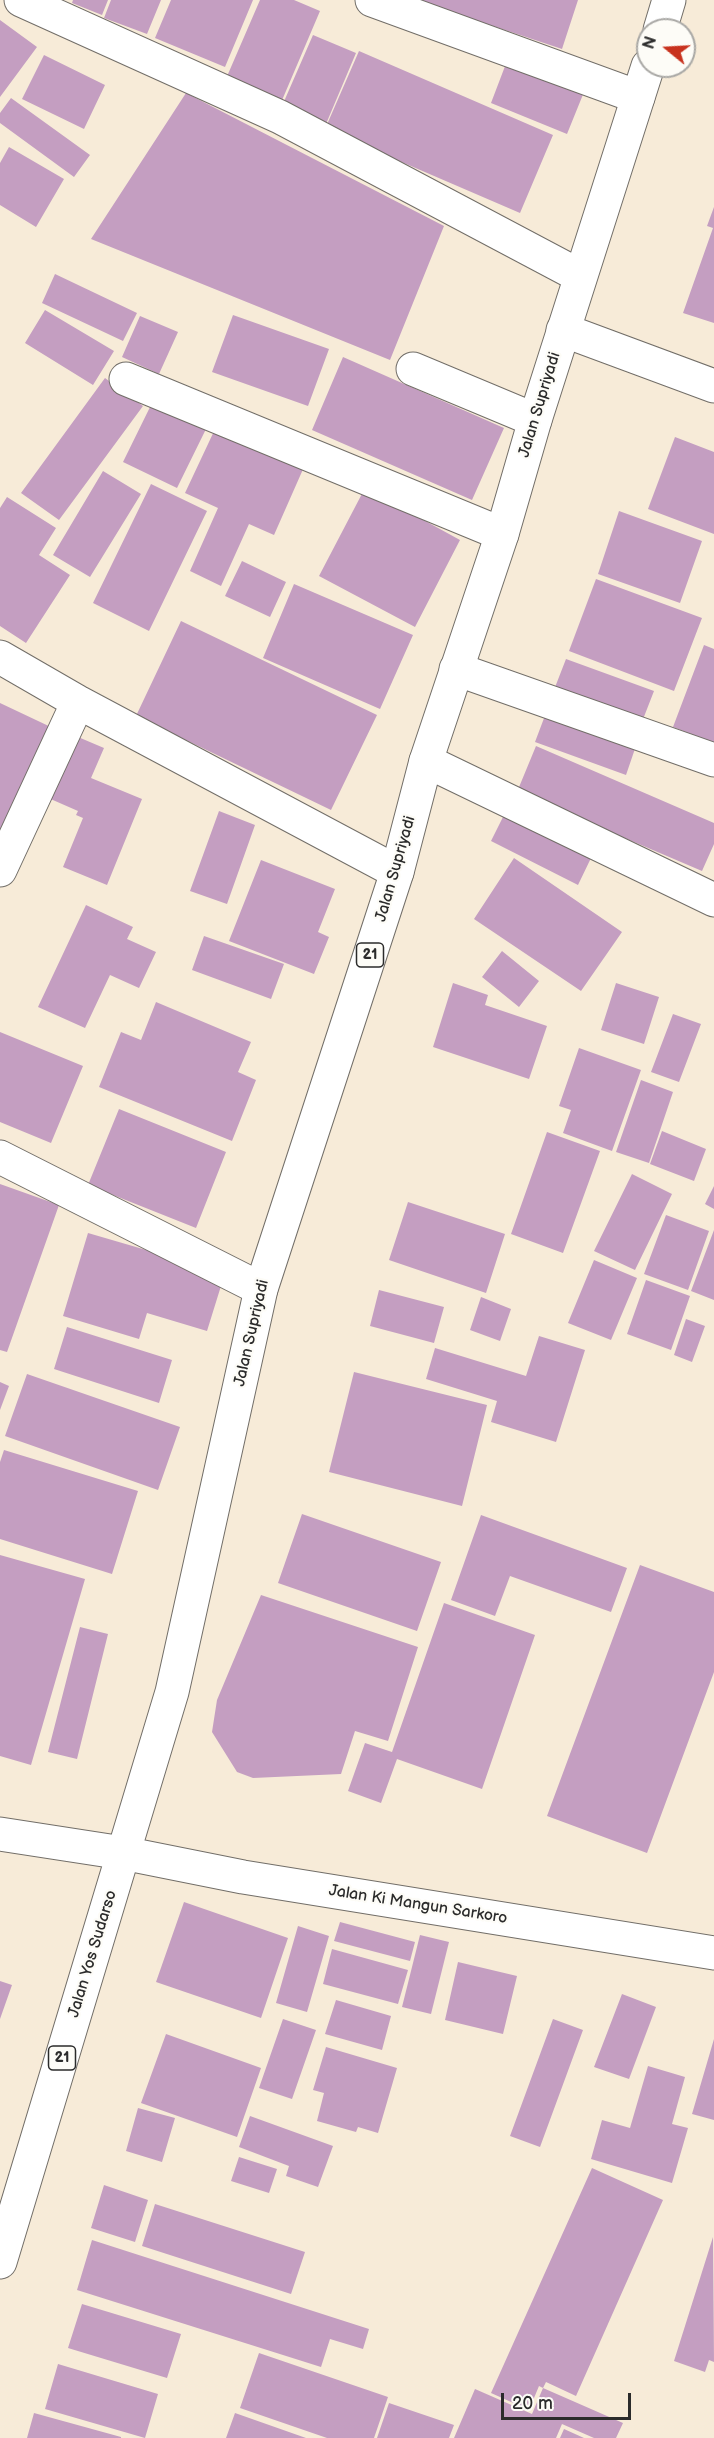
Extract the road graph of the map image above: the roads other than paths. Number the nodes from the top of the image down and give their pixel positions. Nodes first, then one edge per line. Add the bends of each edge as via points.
1 (21, 0) edge
2 (372, 0) edge
3 (669, 0) edge
4 (664, 18) edge
5 (644, 78) edge
6 (638, 97) junction
7 (580, 276) junction
8 (564, 330) junction
9 (412, 369) dead end
10 (126, 379) dead end
11 (714, 386) edge
12 (535, 420) junction
13 (502, 534) junction
14 (0, 657) edge
15 (456, 669) junction
16 (78, 702) junction
17 (714, 760) edge
18 (426, 761) junction
19 (0, 870) edge
20 (398, 872) junction
21 (714, 900) edge
22 (0, 1157) edge
23 (261, 1289) junction
24 (0, 1834) edge
25 (123, 1853) junction
26 (714, 1953) edge
27 (0, 2262) edge

1 - 7 main road via 280,117
2 - 6 main road
3 - 4 main road
5 - 6 main road, Jalan Supriyadi / 21
6 - 7 main road, Jalan Supriyadi / 21
7 - 8 main road, Jalan Supriyadi / 21
8 - 11 main road
8 - 12 main road, Jalan Supriyadi / 21
9 - 12 main road
10 - 13 main road
12 - 13 main road, Jalan Supriyadi / 21
13 - 15 main road, Jalan Supriyadi / 21
14 - 16 main road
15 - 17 main road
15 - 18 main road, Jalan Supriyadi / 21
16 - 19 main road
16 - 20 main road
18 - 20 main road, Jalan Supriyadi / 21
18 - 21 main road
20 - 23 main road, Jalan Supriyadi / 21
22 - 23 main road
23 - 25 main road, Jalan Supriyadi / 21 via 172,1692
24 - 25 main road, Jalan Ki Mangun Sarkoro
25 - 26 main road, Jalan Ki Mangun Sarkoro via 243,1877
25 - 27 main road, Jalan Yos Sudarso / 21

